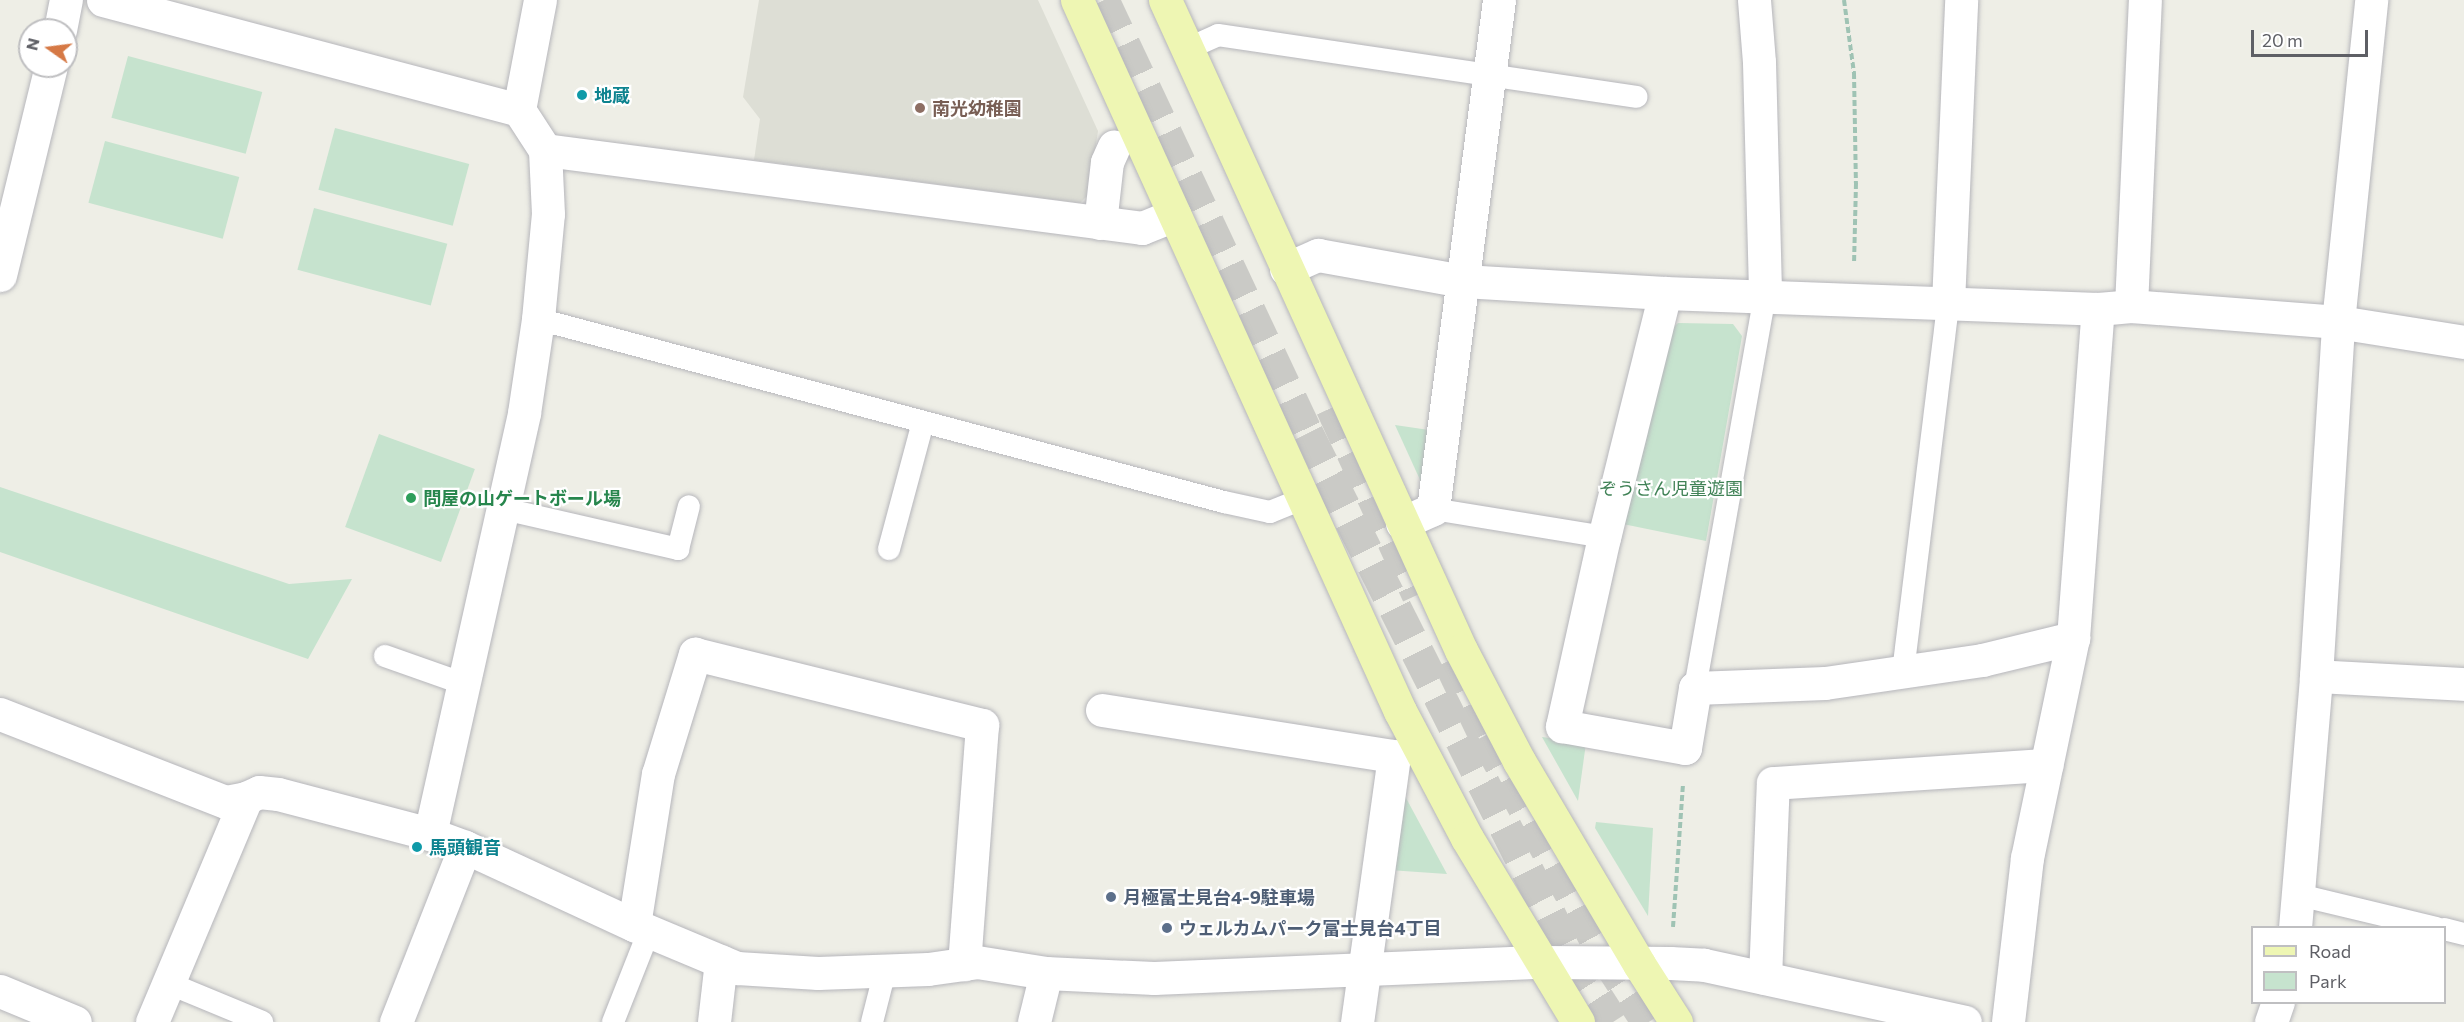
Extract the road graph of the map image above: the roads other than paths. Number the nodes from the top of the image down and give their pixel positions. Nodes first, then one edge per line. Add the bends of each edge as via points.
1 (66, 0) edge
2 (103, 0) edge
3 (540, 0) edge
4 (1077, 0) edge
5 (1165, 0) edge
6 (1499, 0) edge
7 (1754, 0) edge
8 (1961, 0) edge
9 (2145, 0) edge
10 (2371, 0) edge
11 (62, 18) edge
12 (1187, 49) junction
13 (1489, 76) junction
14 (48, 78) edge
15 (1636, 96) dead end
16 (519, 110) junction
17 (1114, 146) dead end
18 (545, 150) junction
19 (1175, 215) junction
20 (1100, 223) junction
21 (1286, 269) junction
22 (0, 275) edge
23 (1463, 280) junction
24 (1665, 293) junction
25 (1765, 296) junction
26 (1948, 303) junction
27 (2131, 306) junction
28 (2098, 309) junction
29 (538, 319) junction
30 (2338, 322) junction
31 (2464, 342) edge
32 (923, 422) junction
33 (1303, 499) junction
34 (689, 506) dead end
35 (504, 509) junction
36 (1432, 509) junction
37 (1402, 523) junction
38 (1604, 537) junction
39 (889, 549) dead end
40 (2073, 638) junction
41 (385, 656) dead end
42 (1903, 672) junction
43 (2316, 676) junction
44 (464, 684) junction
45 (2464, 684) edge
46 (1695, 688) junction
47 (1102, 710) dead end
48 (0, 714) edge
49 (1406, 750) junction
50 (2046, 765) junction
51 (246, 798) junction
52 (430, 834) junction
53 (465, 847) junction
54 (2299, 895) junction
55 (2295, 926) edge
56 (2432, 926) edge
57 (641, 928) junction
58 (2446, 929) edge
59 (2464, 934) edge
60 (721, 961) junction
61 (1540, 962) junction
62 (964, 964) junction
63 (1654, 964) junction
64 (1365, 970) junction
65 (885, 971) junction
66 (1046, 973) junction
67 (1765, 978) junction
68 (168, 983) junction
69 (0, 991) edge
70 (2277, 1004) edge
71 (75, 1022) edge
72 (152, 1022) edge
73 (262, 1022) edge
74 (396, 1022) edge
75 (613, 1022) edge
76 (714, 1022) edge
77 (872, 1022) edge
78 (1034, 1022) edge
79 (1357, 1022) edge
80 (1578, 1022) edge
81 (1676, 1022) edge
82 (1965, 1022) edge
83 (2008, 1022) edge
84 (2271, 1022) edge

1 - 11 street
2 - 16 street
3 - 16 street
4 - 19 main road
5 - 12 main road
6 - 13 street
7 - 25 street
8 - 26 street
9 - 27 street
10 - 30 street
12 - 13 lane via 1218,35
12 - 21 main road
13 - 15 lane
13 - 23 street
14 - 22 street
16 - 18 street
17 - 20 street via 1107,162
18 - 20 street
18 - 29 street via 548,214
19 - 20 street via 1142,228
19 - 33 main road
21 - 23 street via 1318,255
21 - 37 main road
23 - 24 street
23 - 36 street
24 - 25 street
24 - 38 street
25 - 26 street
25 - 46 lane
26 - 28 street
26 - 42 lane
27 - 28 street
27 - 30 street
28 - 40 street
29 - 32 lane
29 - 35 street
30 - 31 street
30 - 43 street
32 - 33 lane via 1270,512
32 - 39 lane
33 - 49 main road
34 - 35 lane via 678,549
35 - 44 street
36 - 37 street
36 - 38 lane
37 - 63 main road via 1461,650 1519,761
38 - 46 street via 1562,726 1685,748
40 - 42 street via 1982,660
40 - 50 street
41 - 44 lane
42 - 46 street via 1825,683
43 - 45 street
43 - 54 street
44 - 52 street
47 - 49 street
48 - 51 street via 226,802
49 - 61 main road via 1467,838
49 - 64 street
50 - 67 street via 1773,783
50 - 83 street via 2027,858
51 - 52 street via 259,792 278,794
51 - 68 street
52 - 53 street
53 - 57 street
53 - 74 street
54 - 55 street
54 - 56 lane
57 - 60 street
57 - 62 street via 658,774 695,654 982,726
57 - 75 lane
58 - 59 lane
60 - 65 street via 737,968 818,973
60 - 76 street
61 - 63 street
61 - 64 street
61 - 80 main road
62 - 65 street
62 - 66 street via 976,962
63 - 67 street via 1704,966
63 - 81 main road
64 - 66 street via 1154,978
64 - 79 street
65 - 77 lane
66 - 78 street
67 - 82 street
68 - 72 street
68 - 73 lane
69 - 71 street
70 - 84 street

